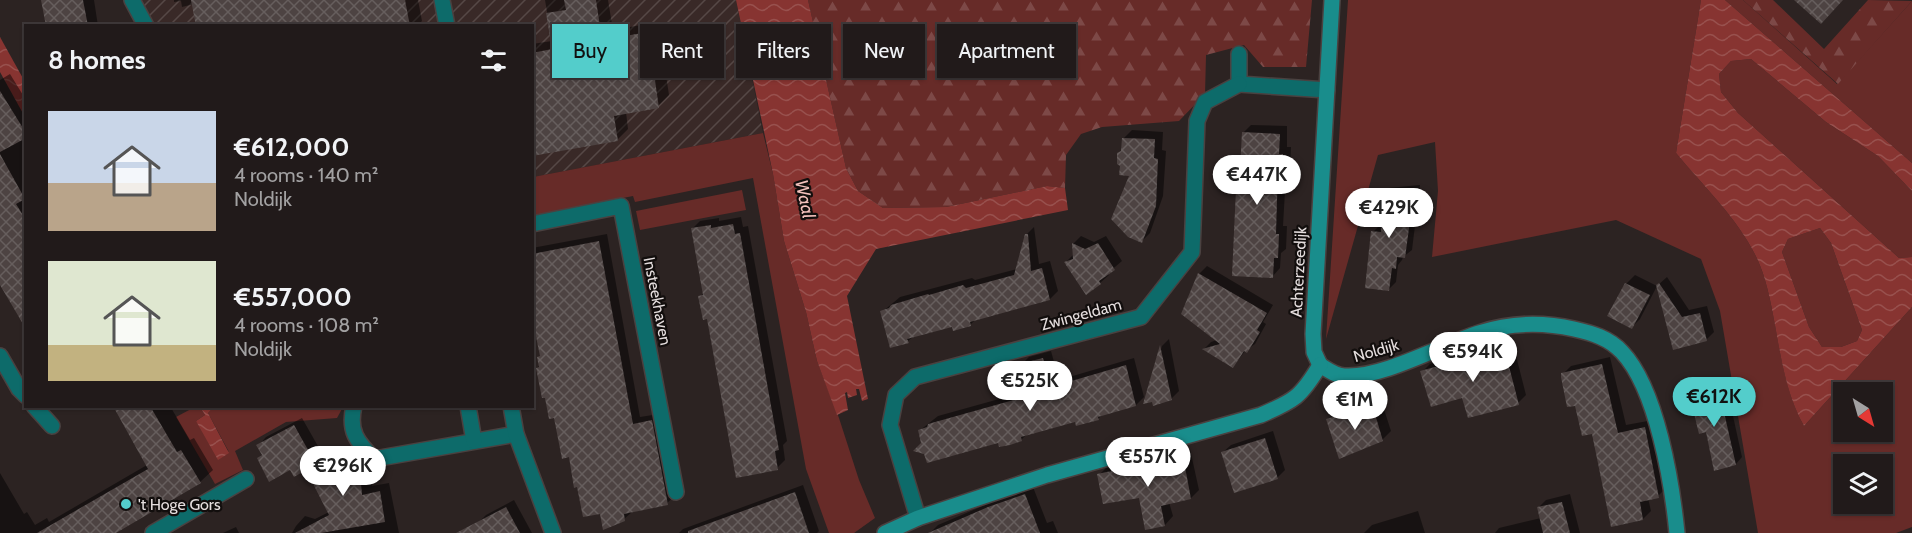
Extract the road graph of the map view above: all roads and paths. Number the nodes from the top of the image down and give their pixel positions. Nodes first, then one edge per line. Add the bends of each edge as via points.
1 (132, 0) edge
2 (442, 0) edge
3 (1332, 0) edge
4 (145, 24) edge
5 (447, 24) edge
6 (1239, 54) dead end
7 (1239, 84) junction
8 (1327, 90) junction
9 (534, 224) edge
10 (0, 356) edge
11 (1320, 365) junction
12 (24, 393) edge
13 (36, 408) edge
14 (354, 408) edge
15 (468, 408) edge
16 (511, 408) edge
17 (52, 426) dead end
18 (516, 434) junction
19 (474, 441) junction
20 (246, 479) dead end
21 (676, 492) dead end
22 (911, 521) junction
23 (886, 532) edge
24 (153, 533) edge
25 (553, 533) edge
26 (1677, 533) edge

1 - 4 street
2 - 5 street
3 - 8 street, Achterzeedijk
6 - 7 street
7 - 8 street
7 - 22 street, Zwingeldam via 1205,102 1197,121 1192,252 1141,317 915,377 896,395 891,425
8 - 11 street, Achterzeedijk via 1313,334
9 - 21 street, Insteekhaven via 621,206
10 - 12 street
11 - 22 street via 1302,392 1261,415 1047,475
11 - 26 street, Noldijk via 1342,376 1361,375 1481,332 1529,324 1598,335 1621,351 1638,371 1651,401
13 - 17 street
14 - 19 street via 353,432 374,459
15 - 19 street
16 - 18 street
18 - 19 street
18 - 25 street
20 - 24 street
22 - 23 street

